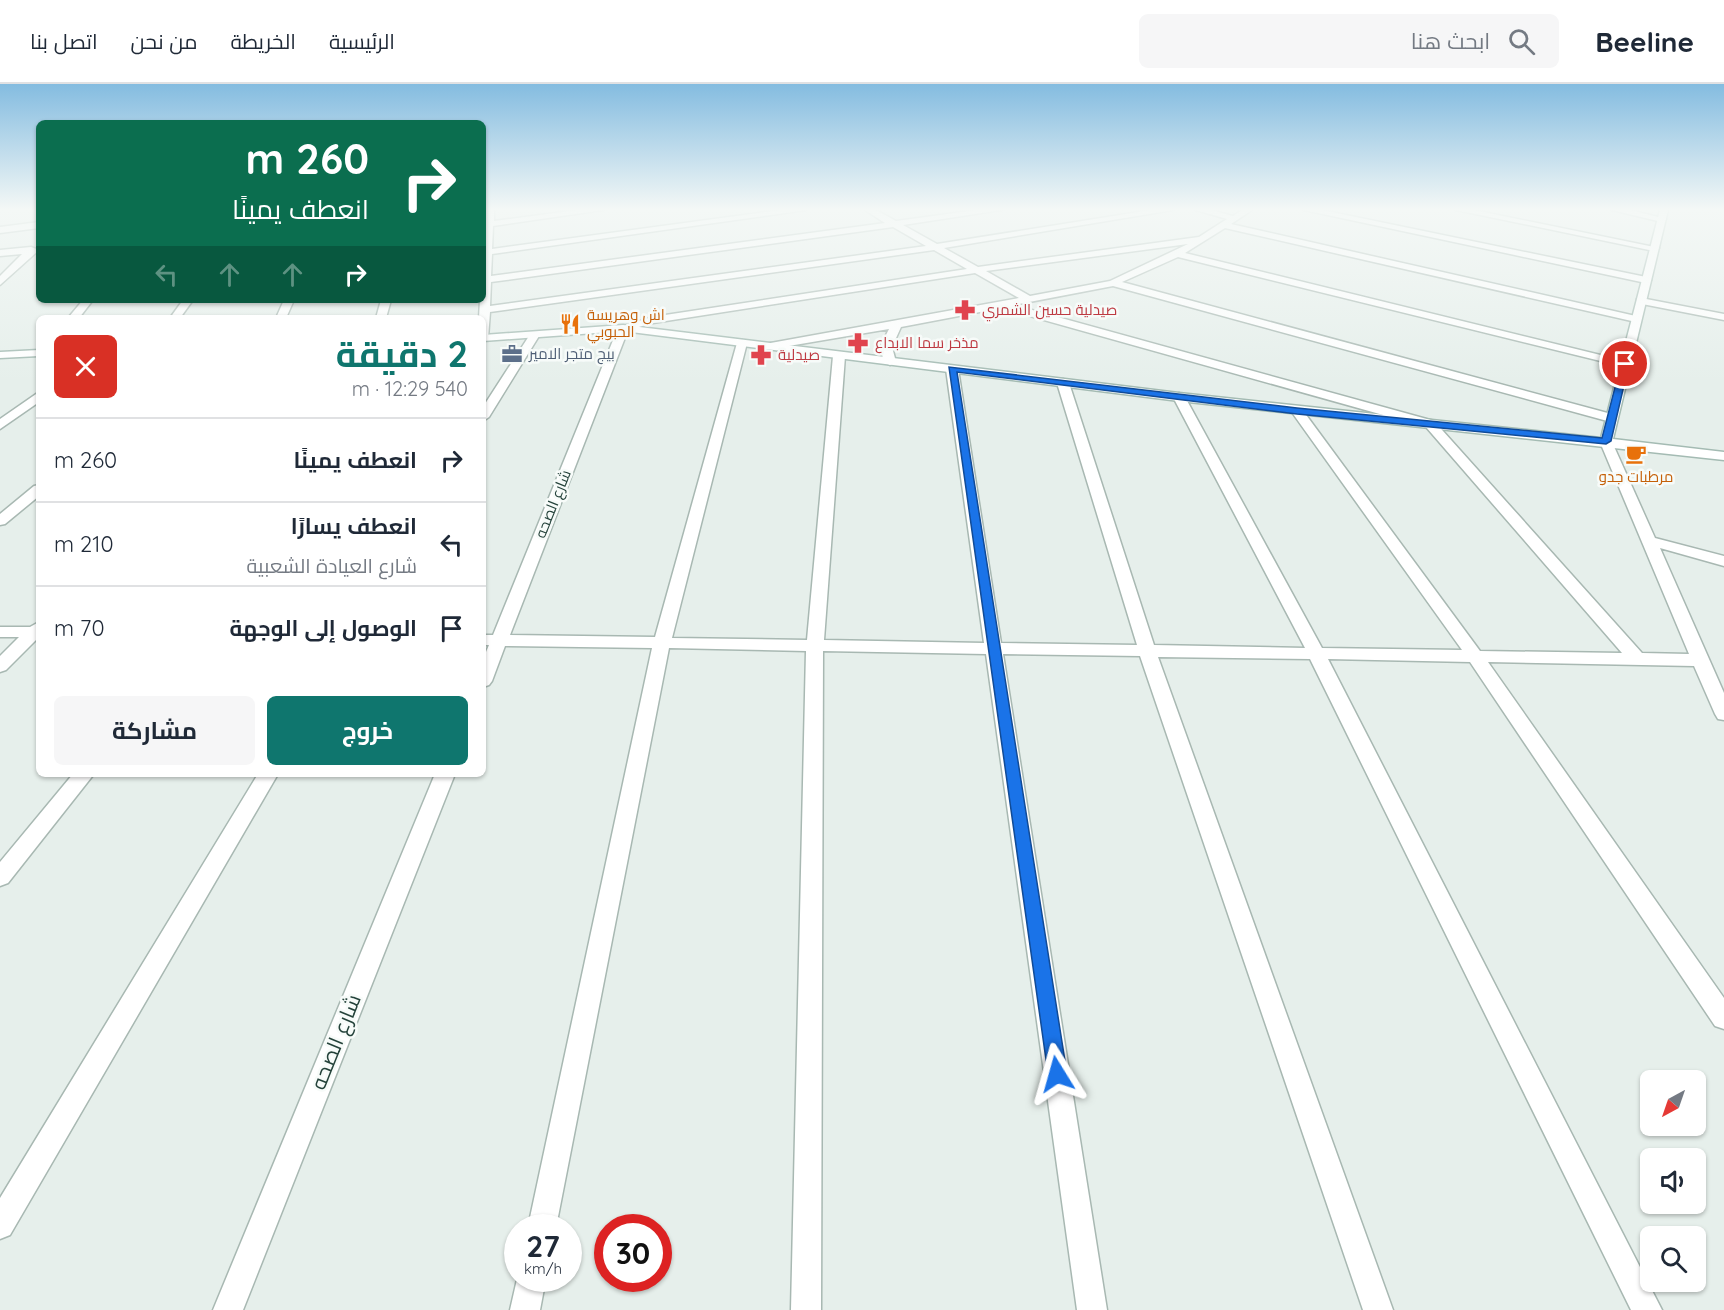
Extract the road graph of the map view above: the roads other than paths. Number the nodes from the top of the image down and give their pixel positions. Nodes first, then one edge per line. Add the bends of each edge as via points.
1 (16, 267) edge
2 (487, 267) edge
3 (581, 267) edge
4 (790, 267) edge
5 (971, 267) edge
6 (996, 267) edge
7 (1148, 267) edge
8 (1231, 267) edge
9 (1409, 267) edge
10 (1584, 267) edge
11 (1649, 267) edge
12 (976, 270) junction
13 (486, 280) joint
14 (1646, 280) junction
15 (0, 282) edge
16 (1113, 283) junction
17 (1030, 300) junction
18 (1641, 301) junction
19 (86, 303) edge
20 (484, 303) edge
21 (1002, 305) junction
22 (484, 310) junction
23 (76, 315) edge
24 (484, 315) edge
25 (1724, 317) edge
26 (1636, 319) junction
27 (897, 325) junction
28 (623, 328) junction
29 (534, 336) junction
30 (486, 338) edge
31 (742, 343) junction
32 (765, 347) junction
33 (36, 353) edge
34 (0, 355) edge
35 (839, 356) junction
36 (890, 362) junction
37 (1625, 364) junction
38 (952, 369) junction
39 (1063, 383) junction
40 (1179, 397) junction
41 (36, 398) edge
42 (1297, 411) junction
43 (486, 412) edge
44 (1611, 418) junction
45 (0, 424) edge
46 (1430, 424) junction
47 (1606, 441) junction
48 (1724, 456) edge
49 (36, 491) edge
50 (0, 521) edge
51 (1647, 540) junction
52 (1724, 561) edge
53 (36, 631) edge
54 (0, 632) edge
55 (36, 632) edge
56 (491, 640) edge
57 (663, 643) junction
58 (815, 645) junction
59 (995, 648) junction
60 (1147, 651) junction
61 (1316, 653) junction
62 (1475, 656) junction
63 (1636, 658) junction
64 (1700, 660) junction
65 (0, 666) edge
66 (486, 666) edge
67 (1724, 714) edge
68 (82, 777) edge
69 (266, 777) edge
70 (444, 777) edge
71 (0, 877) edge
72 (1724, 1018) edge
73 (545, 1214) edge
74 (0, 1225) edge
75 (528, 1292) edge
76 (228, 1310) edge
77 (525, 1310) edge
78 (806, 1310) edge
79 (1092, 1310) edge
80 (1378, 1310) edge
81 (1647, 1310) edge

1 - 15 street
2 - 13 street
3 - 13 street
4 - 22 street
5 - 12 street
6 - 12 street
7 - 16 street
8 - 37 street
9 - 26 street
10 - 14 street
11 - 14 street
12 - 17 street
12 - 28 street via 651,320
14 - 18 street
16 - 17 street
16 - 44 street
17 - 21 street
18 - 25 street
18 - 26 street
19 - 23 street
20 - 22 street
21 - 27 street
21 - 46 street
22 - 24 street
26 - 37 street
27 - 32 street
27 - 36 street via 886,347
28 - 29 street
28 - 31 street
28 - 56 street, شارع الصحه
29 - 30 street
29 - 43 street
31 - 32 street
31 - 57 street
32 - 35 street
33 - 34 street
35 - 36 street
35 - 58 street
36 - 38 street
37 - 44 street
38 - 39 street
38 - 59 street
39 - 40 street
39 - 60 street
40 - 42 street
40 - 61 street
41 - 45 street
42 - 46 street
42 - 62 street
44 - 47 street
46 - 47 street
46 - 63 street
47 - 48 street
47 - 51 street
49 - 50 street
51 - 52 street
51 - 64 street
53 - 54 street
55 - 65 street
56 - 57 street
56 - 66 street, شارع الصحه
57 - 58 street
57 - 73 street
58 - 59 street
58 - 78 street
59 - 60 street
59 - 79 street
60 - 61 street
60 - 80 street
61 - 62 street
61 - 81 street
62 - 63 street
62 - 72 street
63 - 64 street
64 - 67 street
68 - 71 street
69 - 74 street
70 - 76 street, شارع الصحه
75 - 77 street

